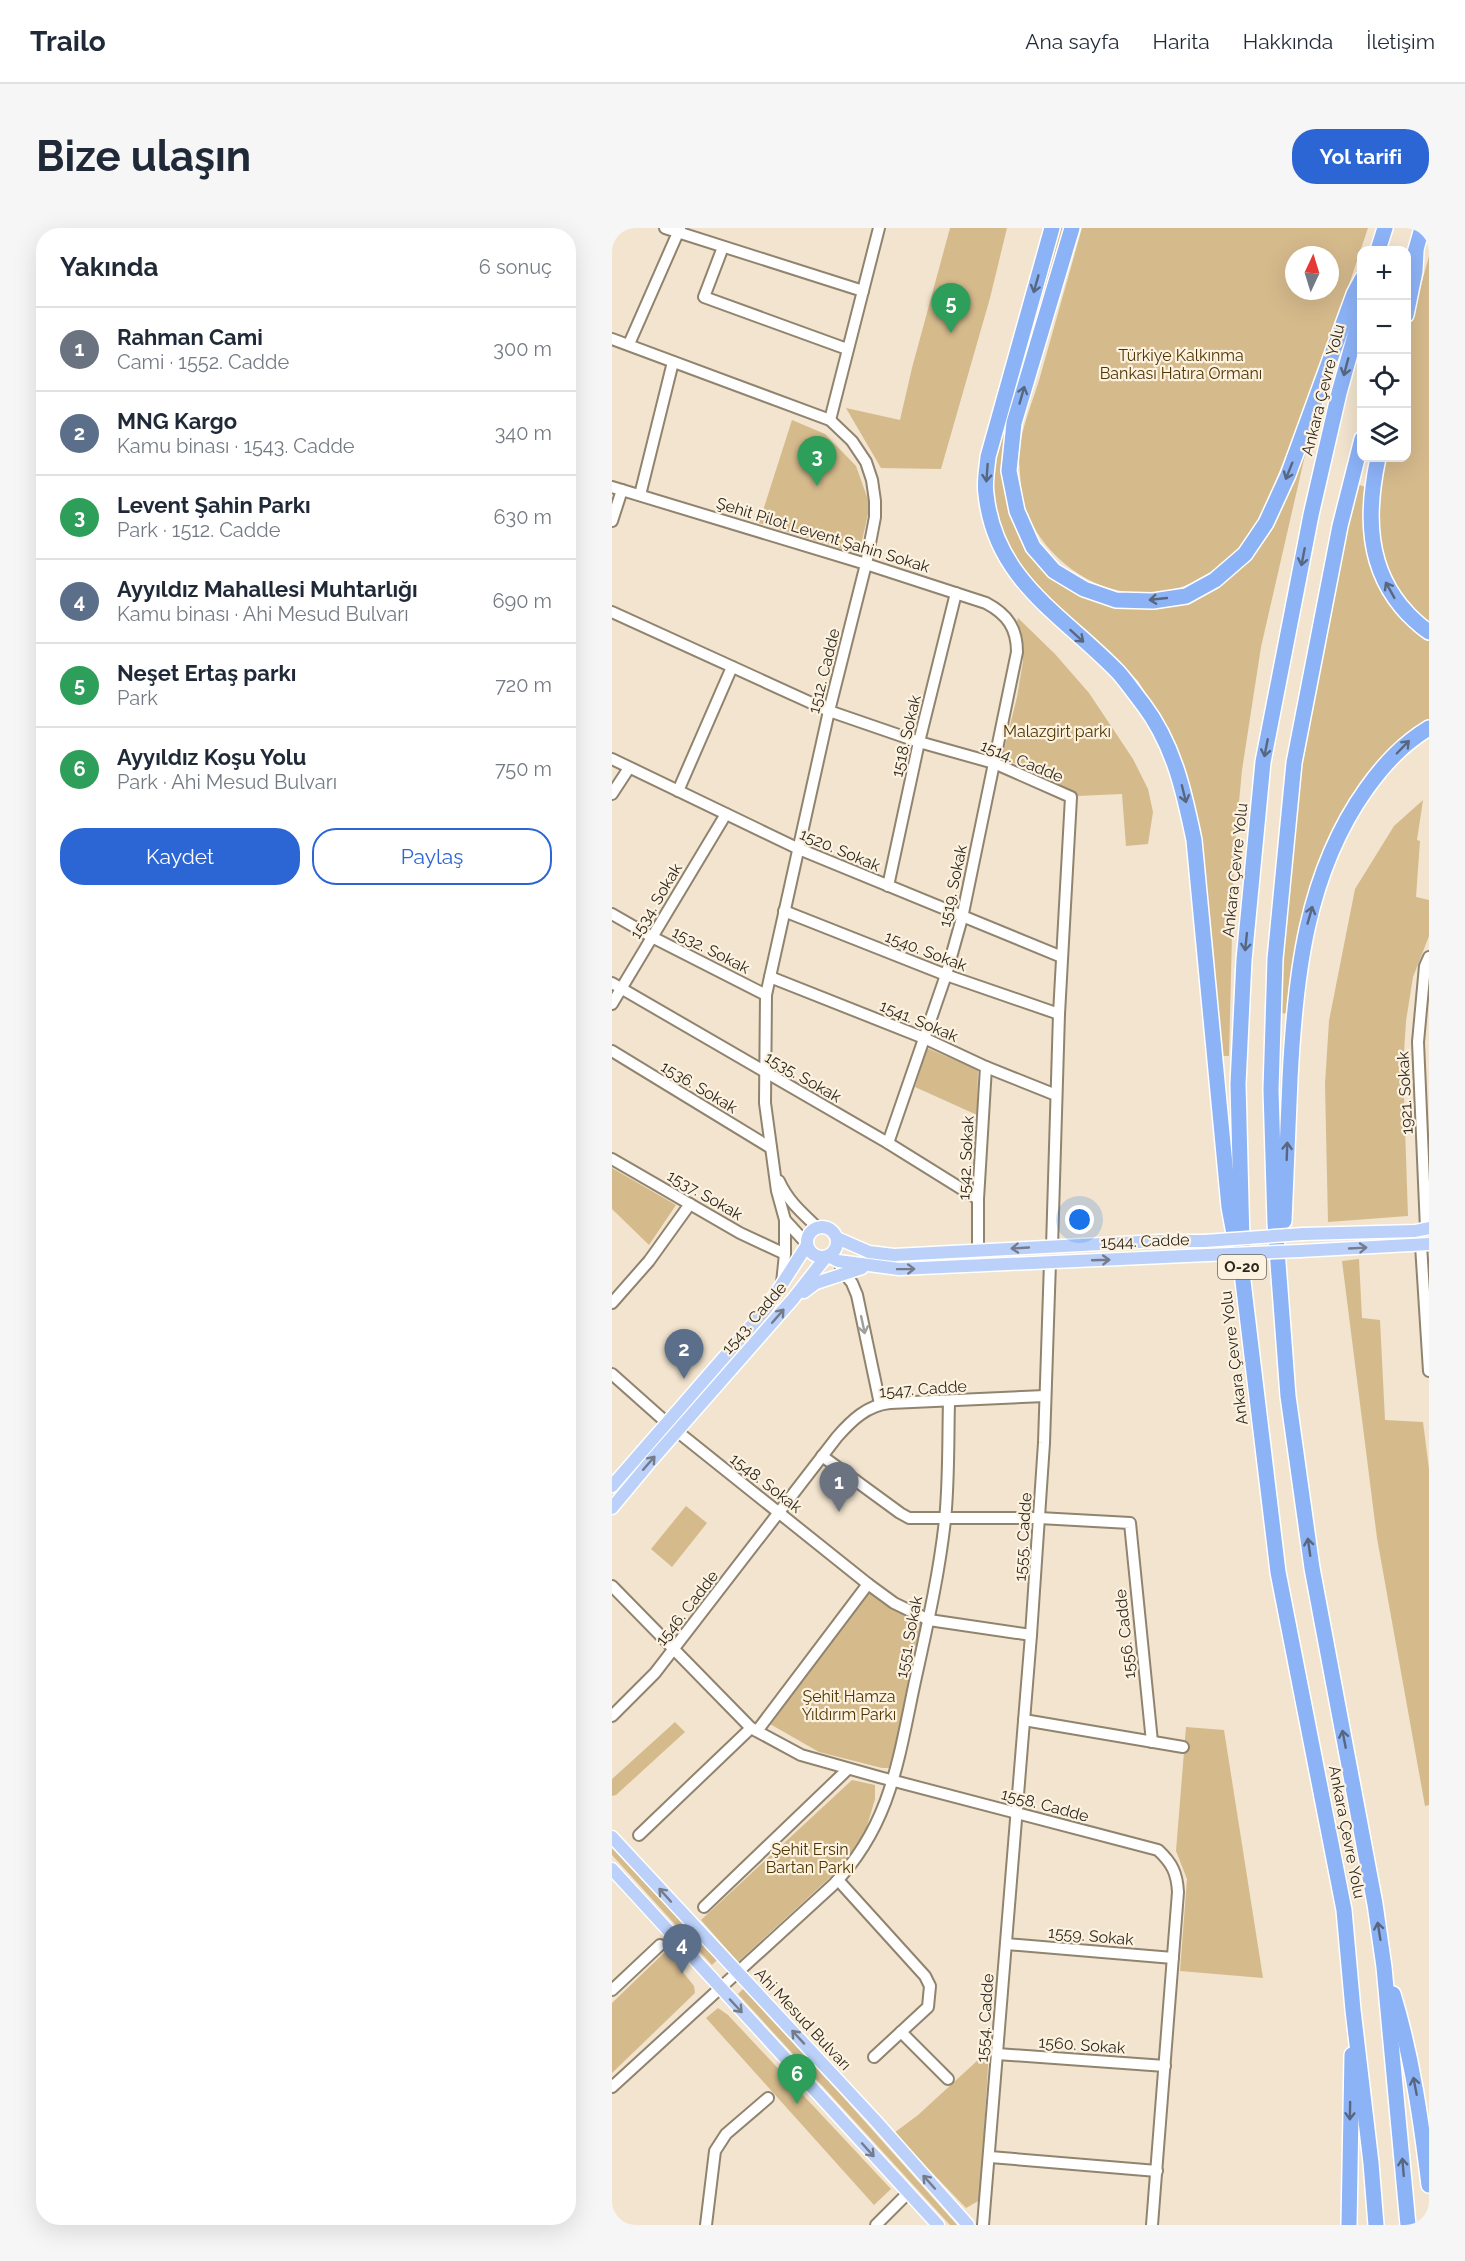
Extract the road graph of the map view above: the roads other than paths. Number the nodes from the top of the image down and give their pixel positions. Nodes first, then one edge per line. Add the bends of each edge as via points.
1 (665, 228) edge
2 (879, 228) edge
3 (1052, 228) edge
4 (1072, 228) edge
5 (1385, 228) edge
6 (1422, 228) edge
7 (679, 230) edge
8 (1379, 246) edge
9 (723, 247) junction
10 (1416, 250) junction
11 (1411, 267) edge
12 (1357, 288) edge
13 (862, 291) junction
14 (1409, 300) edge
15 (1357, 328) edge
16 (612, 339) edge
17 (629, 345) junction
18 (847, 349) junction
19 (672, 362) junction
20 (830, 420) junction
21 (1357, 459) edge
22 (1377, 462) edge
23 (617, 489) edge
24 (640, 495) junction
25 (612, 521) edge
26 (866, 564) junction
27 (956, 593) junction
28 (612, 612) edge
29 (1014, 629) joint
30 (1429, 632) edge
31 (732, 667) junction
32 (829, 711) junction
33 (1429, 728) edge
34 (919, 742) junction
35 (612, 759) edge
36 (994, 764) junction
37 (629, 768) junction
38 (678, 792) junction
39 (612, 794) edge
40 (726, 814) junction
41 (799, 849) junction
42 (888, 886) junction
43 (784, 911) junction
44 (612, 914) edge
45 (962, 918) junction
46 (652, 937) junction
47 (1062, 957) junction
48 (1428, 962) edge
49 (946, 975) junction
50 (770, 978) junction
51 (617, 986) edge
52 (766, 995) junction
53 (612, 1004) edge
54 (1059, 1014) junction
55 (924, 1038) junction
56 (1424, 1041) edge
57 (612, 1051) edge
58 (986, 1067) junction
59 (765, 1073) junction
60 (1056, 1095) junction
61 (888, 1143) junction
62 (771, 1148) junction
63 (612, 1159) edge
64 (776, 1173) junction
65 (978, 1199) junction
66 (690, 1204) junction
67 (785, 1220) junction
68 (818, 1228) junction
69 (1428, 1229) edge
70 (837, 1238) junction
71 (807, 1244) junction
72 (1425, 1245) edge
73 (1052, 1247) junction
74 (978, 1251) junction
75 (785, 1254) junction
76 (827, 1257) junction
77 (1050, 1262) junction
78 (867, 1267) junction
79 (844, 1273) junction
80 (1243, 1281) junction
81 (781, 1287) junction
82 (1281, 1293) junction
83 (793, 1299) junction
84 (612, 1303) edge
85 (1429, 1371) edge
86 (612, 1374) edge
87 (1045, 1396) junction
88 (949, 1401) junction
89 (880, 1404) junction
90 (667, 1423) junction
91 (678, 1432) junction
92 (822, 1456) junction
93 (612, 1486) edge
94 (612, 1508) edge
95 (779, 1512) junction
96 (1039, 1518) junction
97 (945, 1519) junction
98 (868, 1584) junction
99 (612, 1586) edge
100 (929, 1620) junction
101 (1031, 1635) junction
102 (674, 1649) junction
103 (612, 1716) edge
104 (1024, 1720) junction
105 (754, 1729) junction
106 (1152, 1742) junction
107 (1183, 1747) dead end
108 (848, 1769) junction
109 (894, 1781) junction
110 (1017, 1813) junction
111 (639, 1835) dead end
112 (612, 1837) edge
113 (612, 1869) edge
114 (838, 1880) junction
115 (704, 1906) dead end
116 (1006, 1944) junction
117 (660, 1945) dead end
118 (1173, 1958) junction
119 (1384, 1967) junction
120 (736, 1972) junction
121 (718, 1987) junction
122 (612, 1990) edge
123 (1353, 2010) junction
124 (902, 2032) junction
125 (998, 2054) junction
126 (874, 2057) dead end
127 (1165, 2066) junction
128 (948, 2079) dead end
129 (612, 2087) edge
130 (768, 2098) dead end
131 (990, 2157) junction
132 (1157, 2171) junction
133 (1429, 2185) edge
134 (908, 2193) junction
135 (706, 2225) edge
136 (876, 2225) edge
137 (938, 2225) edge
138 (968, 2225) edge
139 (983, 2225) edge
140 (1152, 2225) edge
141 (1349, 2225) edge
142 (1376, 2225) edge
143 (1408, 2225) edge

1 - 7 street
2 - 13 street
3 -> 80 highway via 988,457 985,492 991,525 1007,561 1029,590 1118,672 1145,706 1168,744 1184,790 1194,840 1228,1207
12 -> 4 highway via 1288,475 1266,523 1245,554 1215,580 1186,596 1153,601 1116,600 1084,589 1054,571 1033,547 1017,511 1009,471 1014,423
5 - 8 highway
6 - 10 highway
7 - 9 street
7 - 17 street
9 - 13 street
9 - 18 street via 704,297
10 - 11 highway
10 - 14 highway
13 - 18 street
15 -> 80 highway, Ankara Çevre Yolu / O-20 via 1311,515 1263,762 1244,960 1238,1084
16 - 17 street, 1512. Cadde
17 - 19 street, 1512. Cadde
18 - 20 street
19 - 20 street, 1512. Cadde
19 - 24 street
20 - 26 street, 1512. Cadde via 852,441 872,480 875,517
21 - 82 highway, Ankara Çevre Yolu / O-20 via 1340,526 1294,763 1275,959 1271,1090
30 -> 22 highway via 1397,602 1378,568 1371,531 1372,485
23 - 24 street, Şehit Pilot Levent Şahin Sokak
23 - 25 street
24 - 26 street, Şehit Pilot Levent Şahin Sokak
26 - 27 street, Şehit Pilot Levent Şahin Sokak
26 - 32 street, 1512. Cadde
27 - 29 street, Şehit Pilot Levent Şahin Sokak via 1000,610
27 - 34 street, 1518. Sokak
28 - 31 street, 1514. Cadde
29 - 36 street, 1519. Sokak via 1017,652
31 - 32 street, 1514. Cadde
31 - 38 street
32 - 34 street, 1514. Cadde
32 - 41 street, 1512. Cadde
82 -> 33 highway via 1293,1025 1306,929 1324,868 1351,811 1378,773 1409,740
34 - 36 street, 1514. Cadde
34 - 42 street, 1518. Sokak
35 - 37 street, 1520. Sokak
36 - 45 street, 1519. Sokak
36 - 47 street, 1514. Cadde via 1071,797
37 - 38 street, 1520. Sokak
37 - 39 street
38 - 40 street, 1520. Sokak
40 - 41 street, 1520. Sokak
40 - 46 street, 1534. Sokak
41 - 42 street, 1520. Sokak
41 - 43 street, 1512. Cadde
42 - 45 street, 1520. Sokak
43 - 49 street, 1540. Sokak
43 - 50 street, 1512. Cadde
44 - 46 street, 1532. Sokak
45 - 47 street, 1520. Sokak
45 - 49 street, 1519. Sokak
46 - 51 street, 1534. Sokak
46 - 52 street, 1532. Sokak
47 - 54 street, 1514. Cadde
48 - 56 street, 1921. Sokak
49 - 54 street, 1540. Sokak
49 - 55 street, 1519. Sokak
50 - 52 street, 1512. Cadde
50 - 55 street, 1541. Sokak
51 - 53 street, 1534. Sokak
51 - 59 street, 1535. Sokak
52 - 59 street, 1512. Cadde
54 - 60 street, 1514. Cadde
55 - 58 street, 1541. Sokak
55 - 61 street, 1519. Sokak
56 - 69 street, 1921. Sokak
57 - 62 street, 1536. Sokak
58 - 60 street, 1541. Sokak
58 - 65 street, 1542. Sokak
59 - 61 street, 1535. Sokak
59 - 62 street, 1512. Cadde
60 - 73 street, 1514. Cadde
61 - 65 street, 1535. Sokak
62 - 64 street, 1512. Cadde
63 - 66 street, 1537. Sokak
64 - 67 street, 1512. Cadde
64 - 68 street, 1512. Cadde via 785,1194
65 - 74 street, 1542. Sokak
66 - 75 street, 1537. Sokak
66 - 84 street via 649,1261
67 - 71 street, 1512. Cadde
67 - 75 street
68 - 70 main road via 832,1230
68 - 71 main road via 811,1232
69 - 73 main road, 1544. Cadde, bridge
70 - 74 main road, 1544. Cadde via 881,1255
70 - 76 main road via 835,1251
71 - 76 main road via 816,1256
71 - 81 main road, 1543. Cadde
77 -> 72 main road, 1544. Cadde, bridge
72 - 85 street
73 -> 74 main road, 1544. Cadde
75 - 81 street
76 - 78 main road, 1544. Cadde
76 - 79 street
76 - 83 main road, 1543. Cadde
78 -> 77 main road, 1544. Cadde via 916,1269
77 - 87 street, 1555. Cadde
78 - 79 main road
79 - 83 main road via 816,1283
79 -> 89 street via 857,1294
80 - 123 highway, Ankara Çevre Yolu / O-20 via 1278,1572 1344,1911
81 - 90 main road, 1543. Cadde
119 -> 82 highway, Ankara Çevre Yolu / O-20 via 1312,1568 1288,1396
91 -> 83 main road, 1543. Cadde
86 - 90 street
87 - 88 street, 1547. Cadde
87 - 96 street, 1555. Cadde
88 - 89 street, 1547. Cadde
88 - 97 street, 1551. Sokak
89 - 92 street, 1547. Cadde via 850,1422
90 - 93 main road, 1543. Cadde
94 -> 91 main road, 1543. Cadde
91 - 95 street, 1548. Sokak
92 - 95 street, 1547. Cadde
92 - 97 street via 909,1518
95 - 98 street, 1548. Sokak
95 - 102 street, 1546. Cadde
96 - 97 street
96 - 101 street, 1555. Cadde
96 - 106 street, 1556. Cadde via 1130,1523
97 - 100 street, 1551. Sokak
98 - 100 street, 1548. Sokak via 894,1603
98 - 105 street
99 - 102 street, 1558. Cadde
100 - 101 street, 1548. Sokak
100 - 109 street, 1551. Sokak
101 - 104 street, 1555. Cadde
102 - 103 street, 1546. Cadde
102 - 105 street, 1558. Cadde
104 - 106 street
104 - 110 street, 1555. Cadde
105 - 108 street, 1558. Cadde via 801,1755
105 - 111 street
106 - 107 street
108 - 109 street, 1558. Cadde
108 - 115 street
109 - 110 street, 1558. Cadde
109 - 114 street, 1551. Sokak via 875,1828
110 - 116 street, 1554. Cadde
110 - 118 street, 1558. Cadde via 1158,1850 1178,1877
120 -> 112 main road, Ahi Mesud Bulvarı
113 - 121 main road
114 - 120 street, 1551. Sokak
114 - 124 street via 930,1986 928,2007
116 - 118 street, 1559. Sokak
116 - 125 street, 1554. Cadde
117 - 122 street
118 - 127 street, 1558. Cadde
133 -> 119 highway via 1410,2059
143 -> 119 highway, Ankara Çevre Yolu / O-20
120 - 121 street, 1551. Sokak
138 -> 120 main road, Ahi Mesud Bulvarı
121 - 129 street, 1551. Sokak
121 -> 134 main road
123 -> 141 highway
123 - 142 highway, Ankara Çevre Yolu / O-20
124 - 126 street
124 - 128 street
125 - 127 street, 1560. Sokak
125 - 131 street, 1554. Cadde
127 - 132 street, 1558. Cadde
130 - 135 street via 726,2134 715,2151
131 - 132 street
131 - 139 street, 1554. Cadde
132 - 140 street, 1558. Cadde
134 - 136 street
134 - 137 main road

